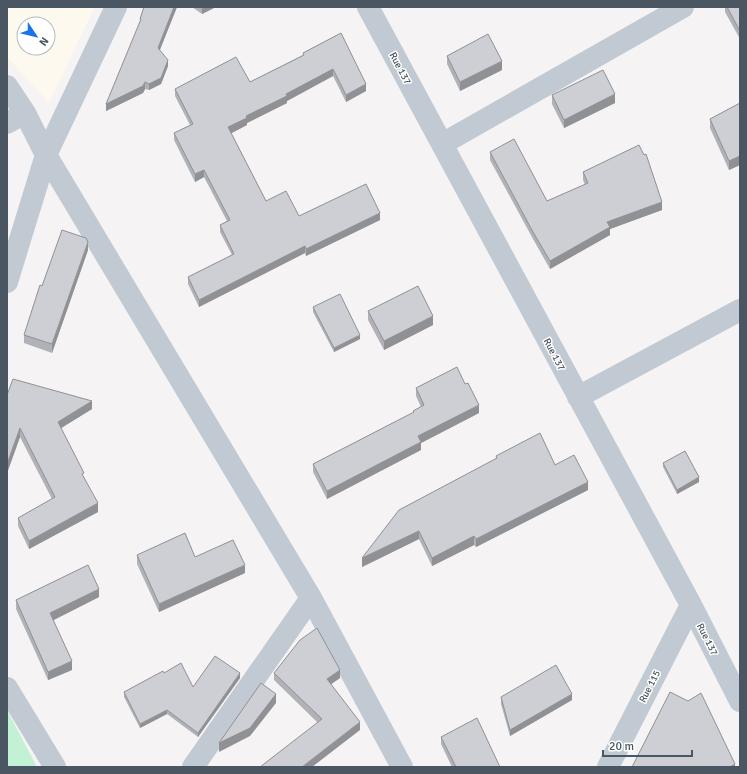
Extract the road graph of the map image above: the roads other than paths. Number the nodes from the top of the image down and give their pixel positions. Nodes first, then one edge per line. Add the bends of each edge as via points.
1 (116, 7) edge
2 (368, 7) edge
3 (683, 7) edge
4 (7, 86) edge
5 (16, 118) edge
6 (442, 144) junction
7 (46, 155) junction
8 (7, 282) edge
9 (740, 310) edge
10 (578, 397) junction
11 (311, 598) junction
12 (691, 606) junction
13 (7, 688) edge
14 (740, 701) edge
15 (55, 767) edge
16 (193, 767) edge
17 (402, 767) edge
18 (608, 767) edge

1 - 7 street
2 - 6 street, Rue 137
3 - 6 street
4 - 5 street
5 - 7 street
6 - 10 street, Rue 137
7 - 8 street
7 - 11 street
9 - 10 street
10 - 12 street, Rue 137
11 - 16 street
11 - 17 street
12 - 14 street, Rue 137
12 - 18 street, Rue 115
13 - 15 street

